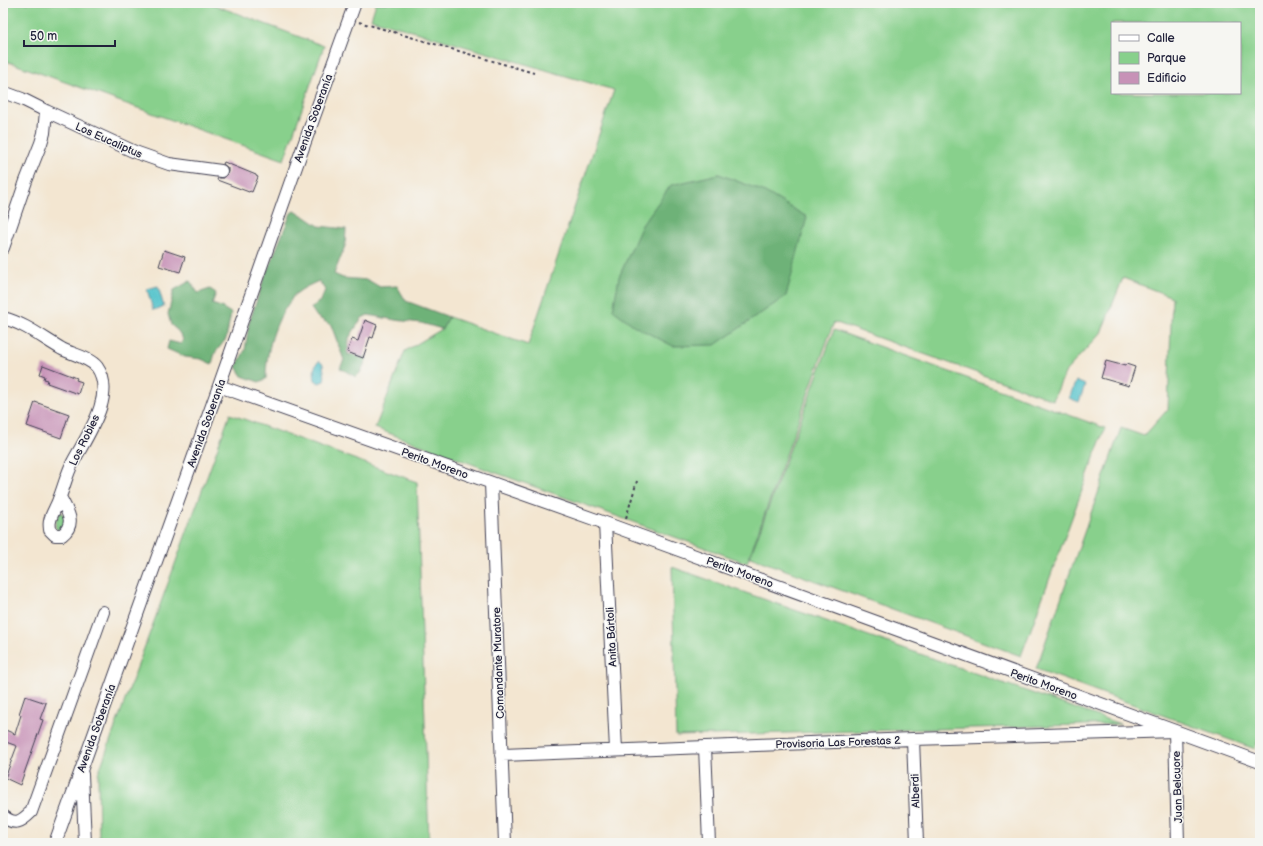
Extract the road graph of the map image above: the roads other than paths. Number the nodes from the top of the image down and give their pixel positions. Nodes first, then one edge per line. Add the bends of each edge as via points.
1 (354, 3) edge
2 (3, 92) edge
3 (46, 111) junction
4 (221, 170) dead end
5 (3, 248) edge
6 (3, 318) edge
7 (219, 386) junction
8 (491, 483) junction
9 (60, 497) dead end
10 (605, 523) junction
11 (103, 612) dead end
12 (1176, 731) junction
13 (913, 739) junction
14 (705, 747) junction
15 (616, 750) junction
16 (501, 755) junction
17 (1260, 762) edge
18 (82, 767) junction
19 (3, 816) edge
20 (55, 843) edge
21 (85, 843) edge
22 (505, 843) edge
23 (709, 843) edge
24 (917, 843) edge
25 (1178, 843) edge

1 - 7 street, Avenida Soberanía
2 - 3 street, Los Eucaliptus
3 - 4 street, Los Eucaliptus via 135,152 169,164
3 - 5 street via 41,143
6 - 9 street, Los Robles via 92,362 102,378 104,391 100,407 72,463
7 - 8 street, Perito Moreno
7 - 18 street, Avenida Soberanía
8 - 10 street, Perito Moreno
8 - 16 street, Comandante Muratore
10 - 12 street, Perito Moreno
10 - 15 street, Anita Bártoli
11 - 19 street via 36,803 31,812 18,822 9,822
12 - 13 street, Provisoria Las Forestas 2
12 - 17 street, Perito Moreno
12 - 25 street, Juan Belcuore
13 - 14 street, Provisoria Las Forestas 2
13 - 24 street, Alberdi
14 - 15 street, Provisoria Las Forestas 2
14 - 23 street
15 - 16 street, Provisoria Las Forestas 2
16 - 22 street, Comandante Muratore
18 - 20 street, Avenida Soberanía
18 - 21 street

